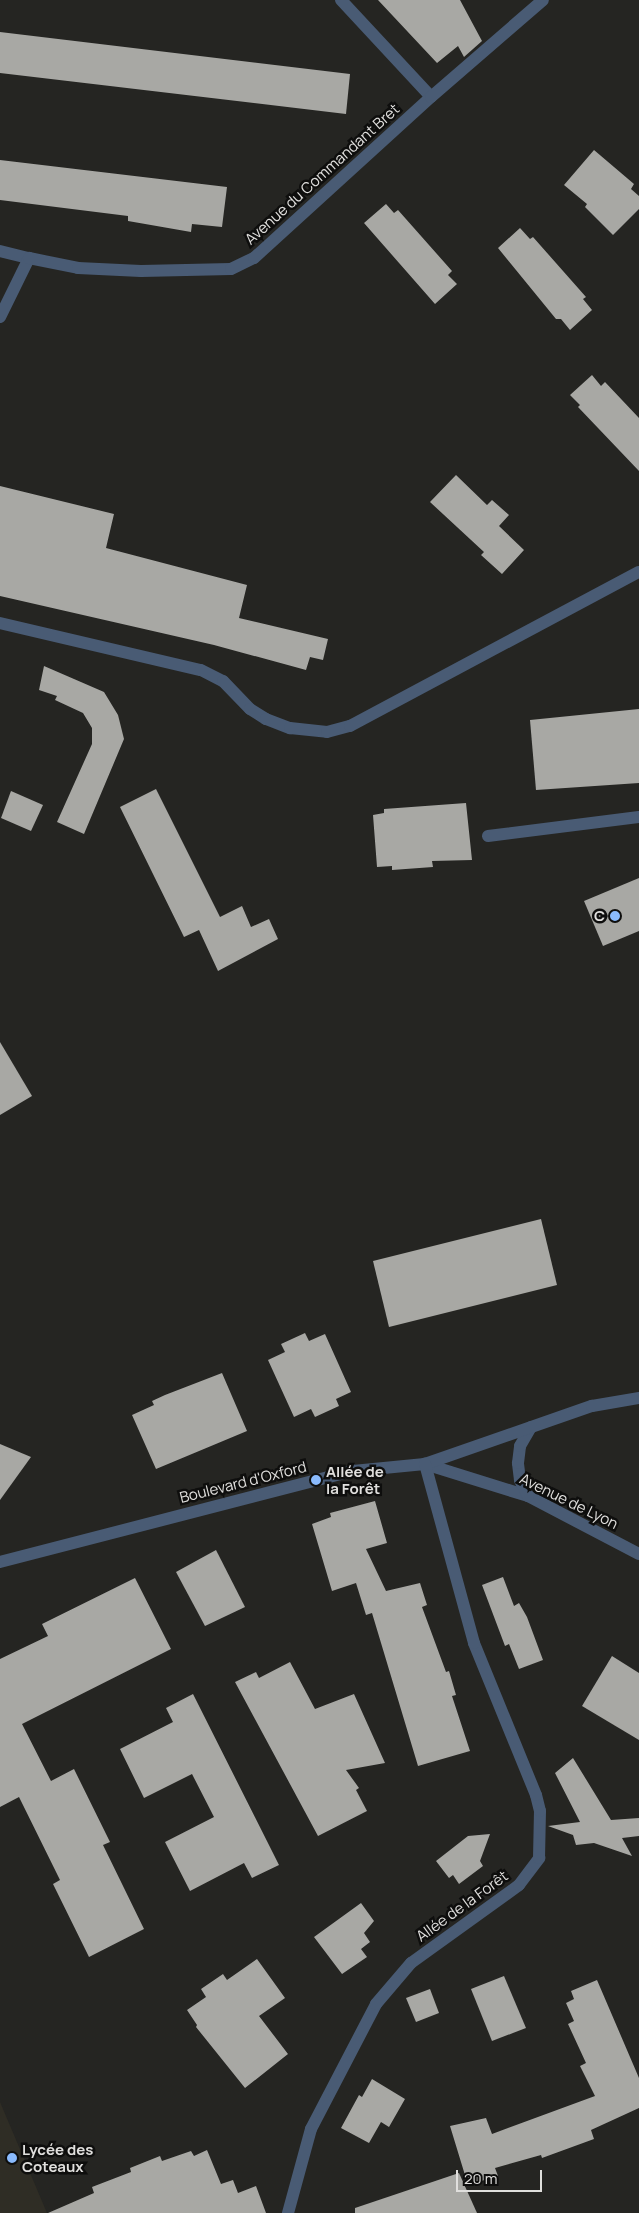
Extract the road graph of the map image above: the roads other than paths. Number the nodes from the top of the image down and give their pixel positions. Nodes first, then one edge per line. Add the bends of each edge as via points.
1 (340, 0) edge
2 (543, 0) edge
3 (431, 97) junction
4 (0, 251) edge
5 (29, 258) junction
6 (0, 317) edge
7 (639, 572) edge
8 (0, 623) edge
9 (639, 817) edge
10 (488, 836) dead end
11 (639, 1398) edge
12 (531, 1427) junction
13 (425, 1464) junction
14 (528, 1496) junction
15 (639, 1554) edge
16 (0, 1562) edge
17 (288, 2213) edge

1 - 3 street
2 - 3 street, Avenue du Commandant Bret
3 - 5 street, Avenue du Commandant Bret via 254,258 231,269 141,271 78,268
4 - 5 street, Avenue du Commandant Bret
5 - 6 street
7 - 8 street via 350,726 327,732 290,728 266,719 250,709 223,682 201,670
9 - 10 street
11 - 12 street, Boulevard d'Oxford via 592,1406
12 - 13 street, Boulevard d'Oxford
12 - 14 street via 520,1446 518,1463 520,1480
13 - 14 street, Avenue de Lyon
13 - 16 street, Boulevard d'Oxford via 353,1471
13 - 17 street, Allée de la Forêt via 474,1643 536,1795 540,1811 539,1858 519,1885 411,1963 376,2004 311,2129
14 - 15 street, Avenue de Lyon

